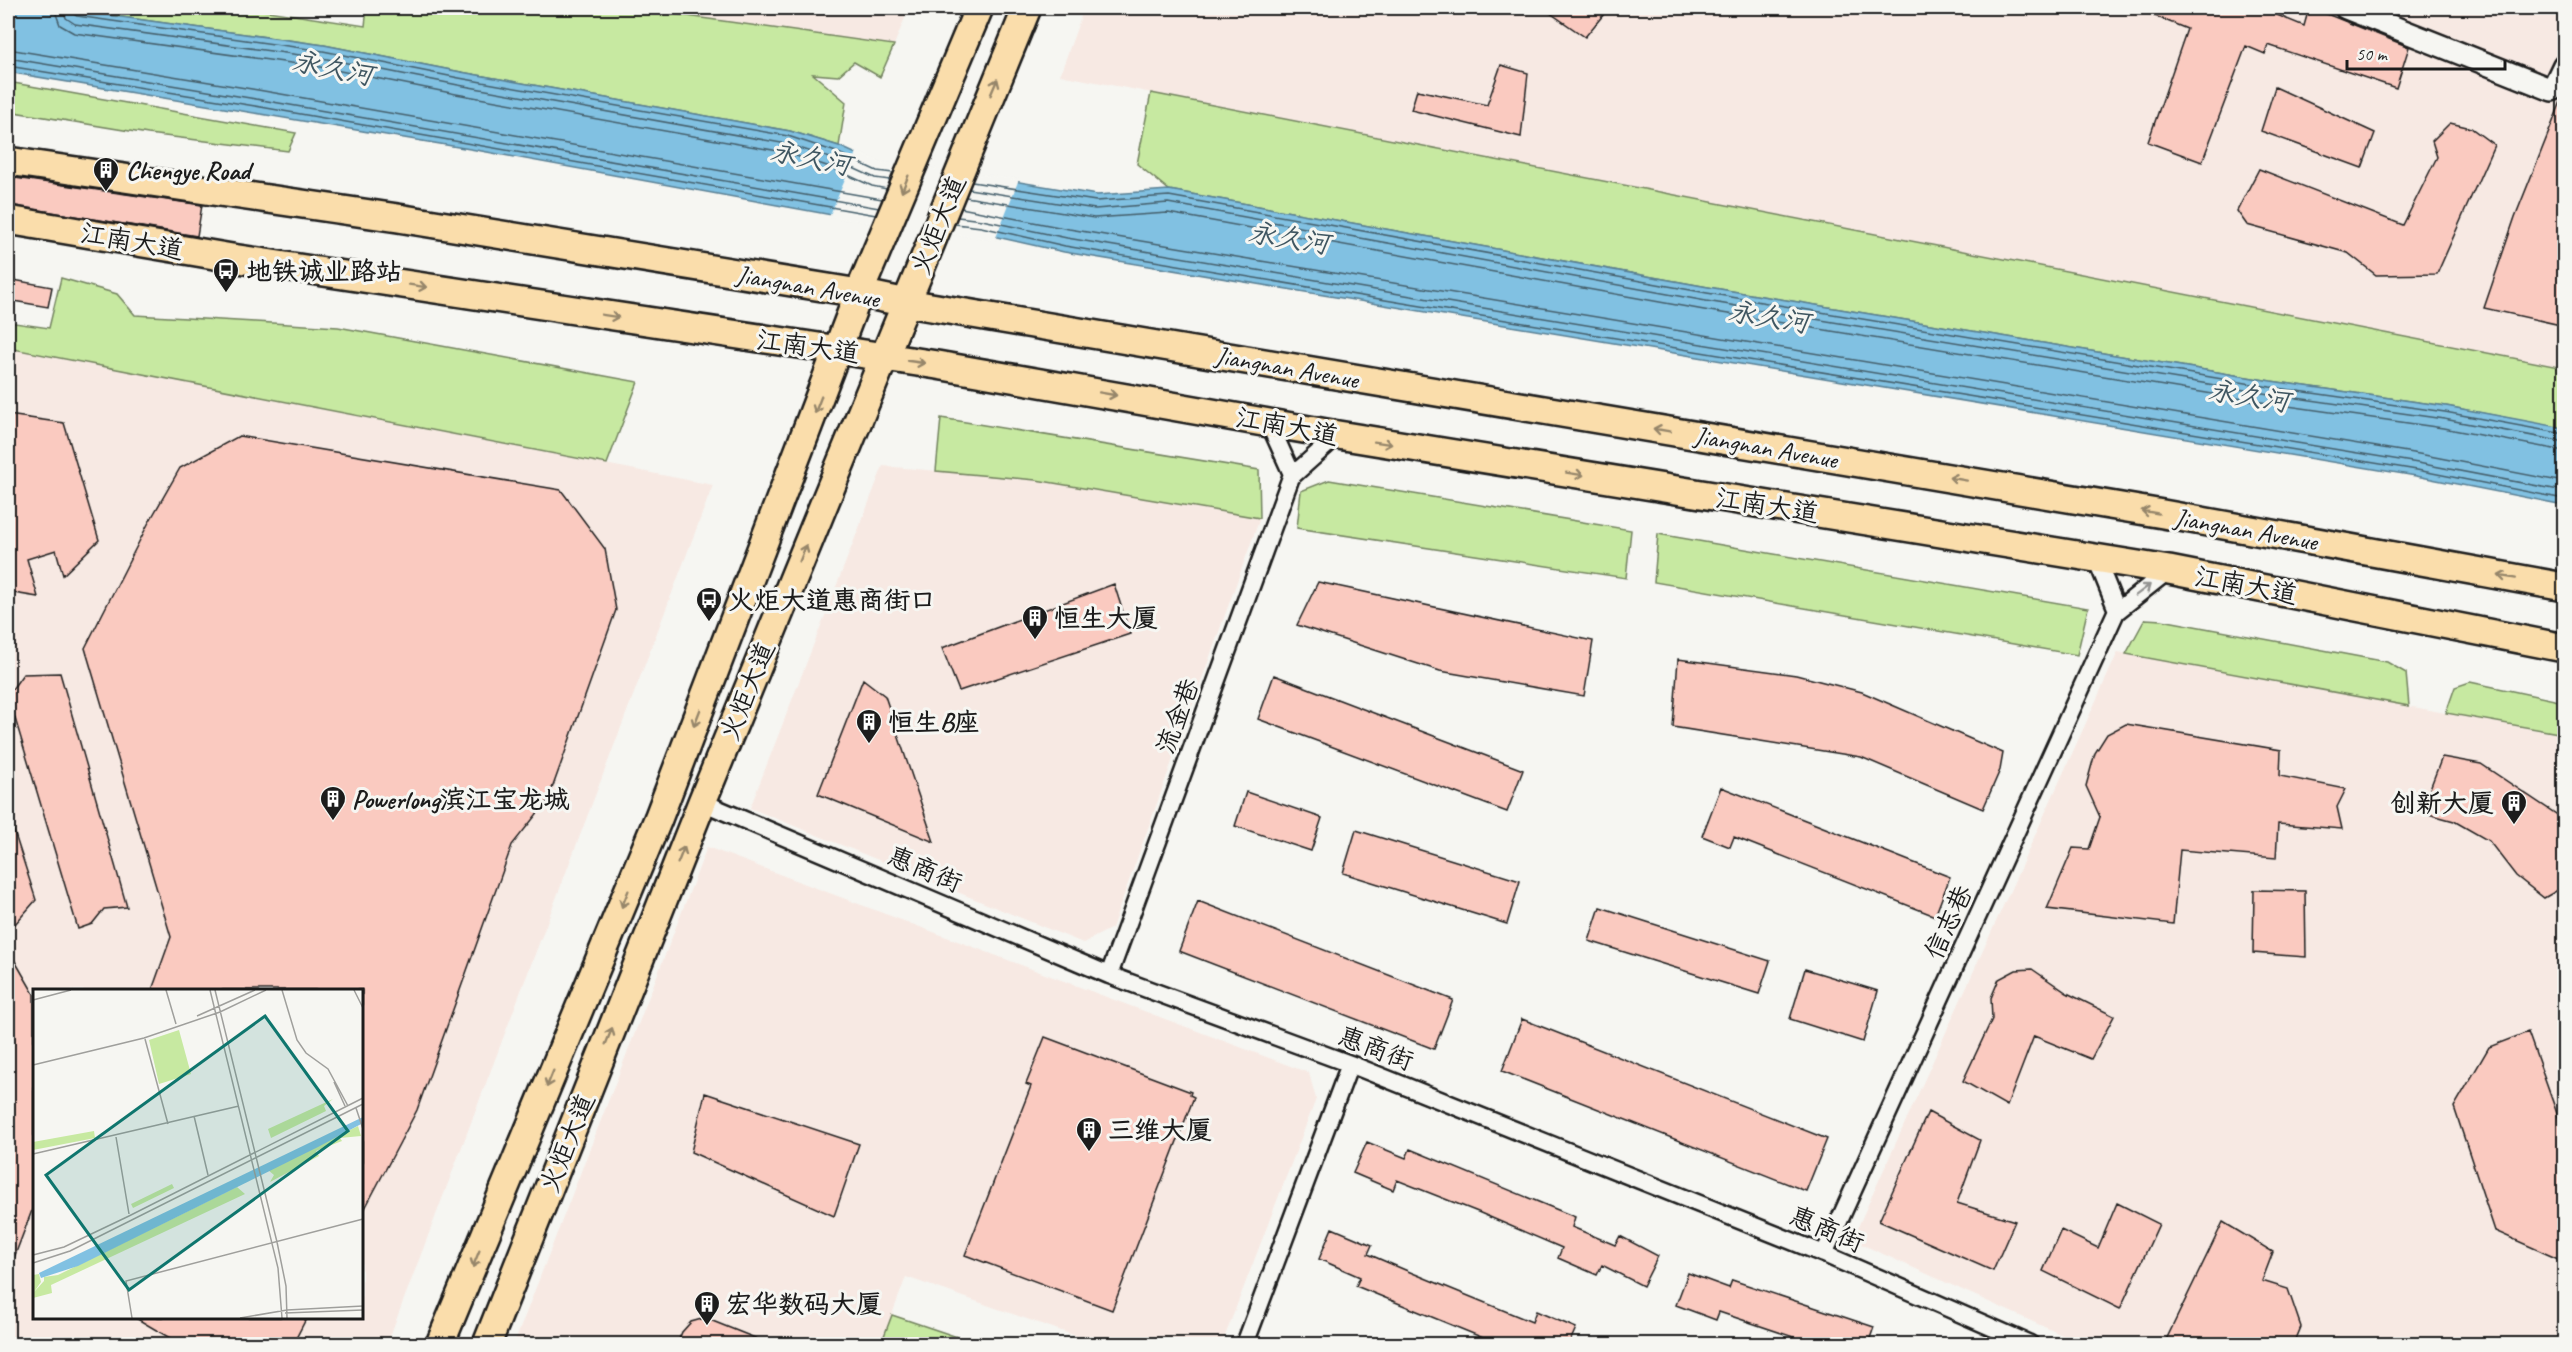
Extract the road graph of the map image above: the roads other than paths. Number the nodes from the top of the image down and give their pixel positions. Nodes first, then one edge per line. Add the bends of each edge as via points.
1 (979, 8) edge
2 (1027, 8) edge
3 (2346, 8) edge
4 (2565, 65) edge
5 (8, 161) edge
6 (8, 220) edge
7 (859, 293) junction
8 (907, 303) junction
9 (837, 350) junction
10 (883, 357) junction
11 (1268, 421) junction
12 (1338, 435) junction
13 (1292, 474) junction
14 (2096, 558) junction
15 (2169, 570) junction
16 (2565, 587) edge
17 (2117, 610) junction
18 (2565, 648) edge
19 (702, 802) junction
20 (1109, 975) junction
21 (1350, 1064) junction
22 (1824, 1254) junction
23 (440, 1344) edge
24 (487, 1344) edge
25 (1245, 1344) edge
26 (2030, 1344) edge

1 -> 7 main road, 火炬大道
8 -> 2 main road, 火炬大道
3 - 4 street via 2552,90
5 - 7 main road, Jiangnan Avenue via 398,218
6 -> 9 main road, 江南大道
7 - 8 main road, Jiangnan Avenue
7 - 9 main road, 火炬大道
8 - 10 main road, 火炬大道
16 -> 8 main road, Jiangnan Avenue via 2163,514
9 - 10 main road, 江南大道
9 -> 23 main road, 火炬大道 via 658,819
10 -> 11 main road, 江南大道
19 -> 10 main road, 火炬大道
11 - 12 main road, 江南大道
11 - 13 street
12 - 13 street, 流金巷
12 -> 14 main road, 江南大道
13 - 20 street, 流金巷
14 - 15 main road, 江南大道
14 - 17 street
17 -> 15 street, 信志巷
15 - 18 main road, 江南大道
17 - 22 street, 信志巷
19 - 20 street, 惠商街
24 -> 19 main road, 火炬大道
20 - 21 street, 惠商街
21 - 22 street, 惠商街
21 - 25 street
22 - 26 street, 惠商街

